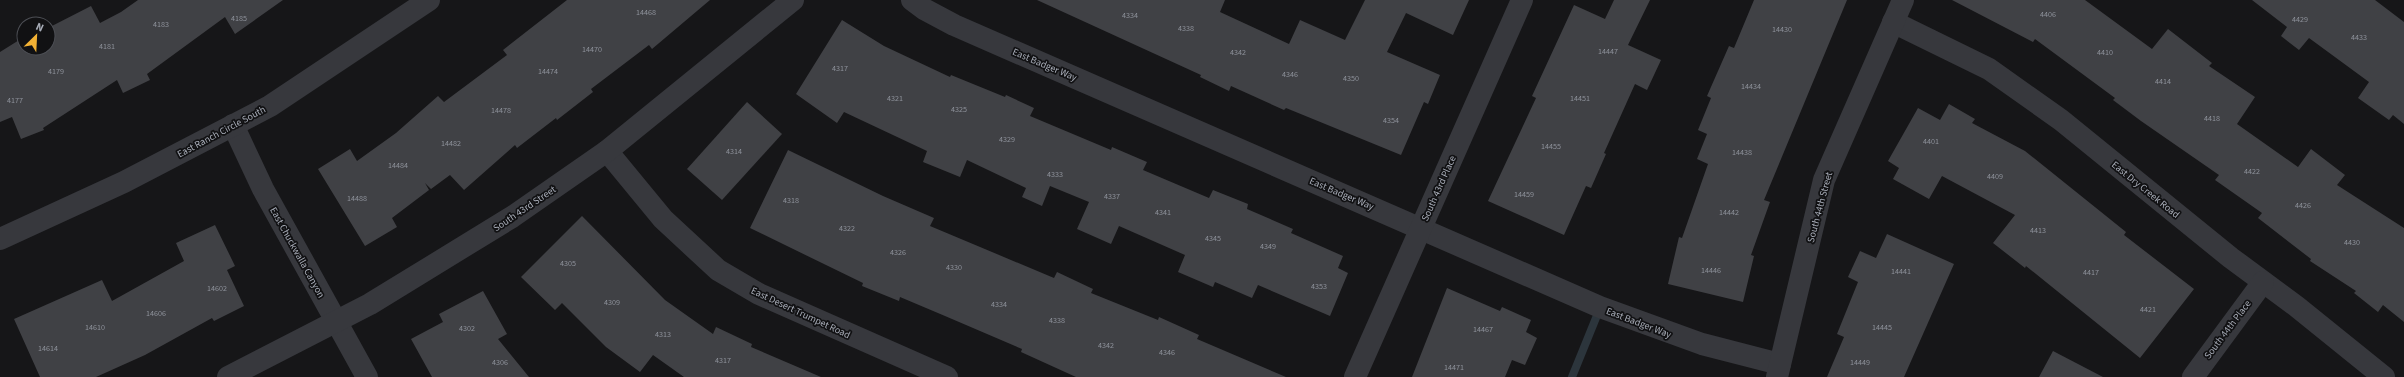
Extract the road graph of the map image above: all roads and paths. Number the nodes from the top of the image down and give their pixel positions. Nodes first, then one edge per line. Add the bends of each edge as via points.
1 (429, 0) edge
2 (793, 0) edge
3 (912, 0) edge
4 (1522, 0) edge
5 (1903, 0) edge
6 (1893, 22) junction
7 (233, 125) junction
8 (607, 151) junction
9 (1420, 228) junction
10 (0, 239) edge
11 (2263, 282) junction
12 (336, 322) junction
13 (1778, 371) edge
14 (228, 377) edge
15 (367, 377) edge
16 (947, 377) edge
17 (1355, 377) edge
18 (2193, 377) edge
19 (2384, 377) edge

1 - 7 street, East Ranch Circle South via 270,106
2 - 8 street, South 43rd Street
3 - 9 street, East Badger Way via 954,25
4 - 9 street, South 43rd Place
5 - 6 street, South 44th Street
6 - 11 street, East Dry Creek Road via 1989,69 2061,120
6 - 13 street, South 44th Street via 1824,180
7 - 10 street, East Ranch Circle South via 124,182
7 - 12 street, East Chuckwalla Canyon via 263,189
8 - 12 street, South 43rd Street via 512,217
8 - 16 street, East Desert Trumpet Road via 663,219 718,270 759,294
9 - 13 street, East Badger Way via 1657,330
9 - 17 street, South 43rd Place
11 - 18 street, South 44th Place
11 - 19 street, East Dry Creek Road
12 - 14 street, South 43rd Street
12 - 15 street, East Chuckwalla Canyon

